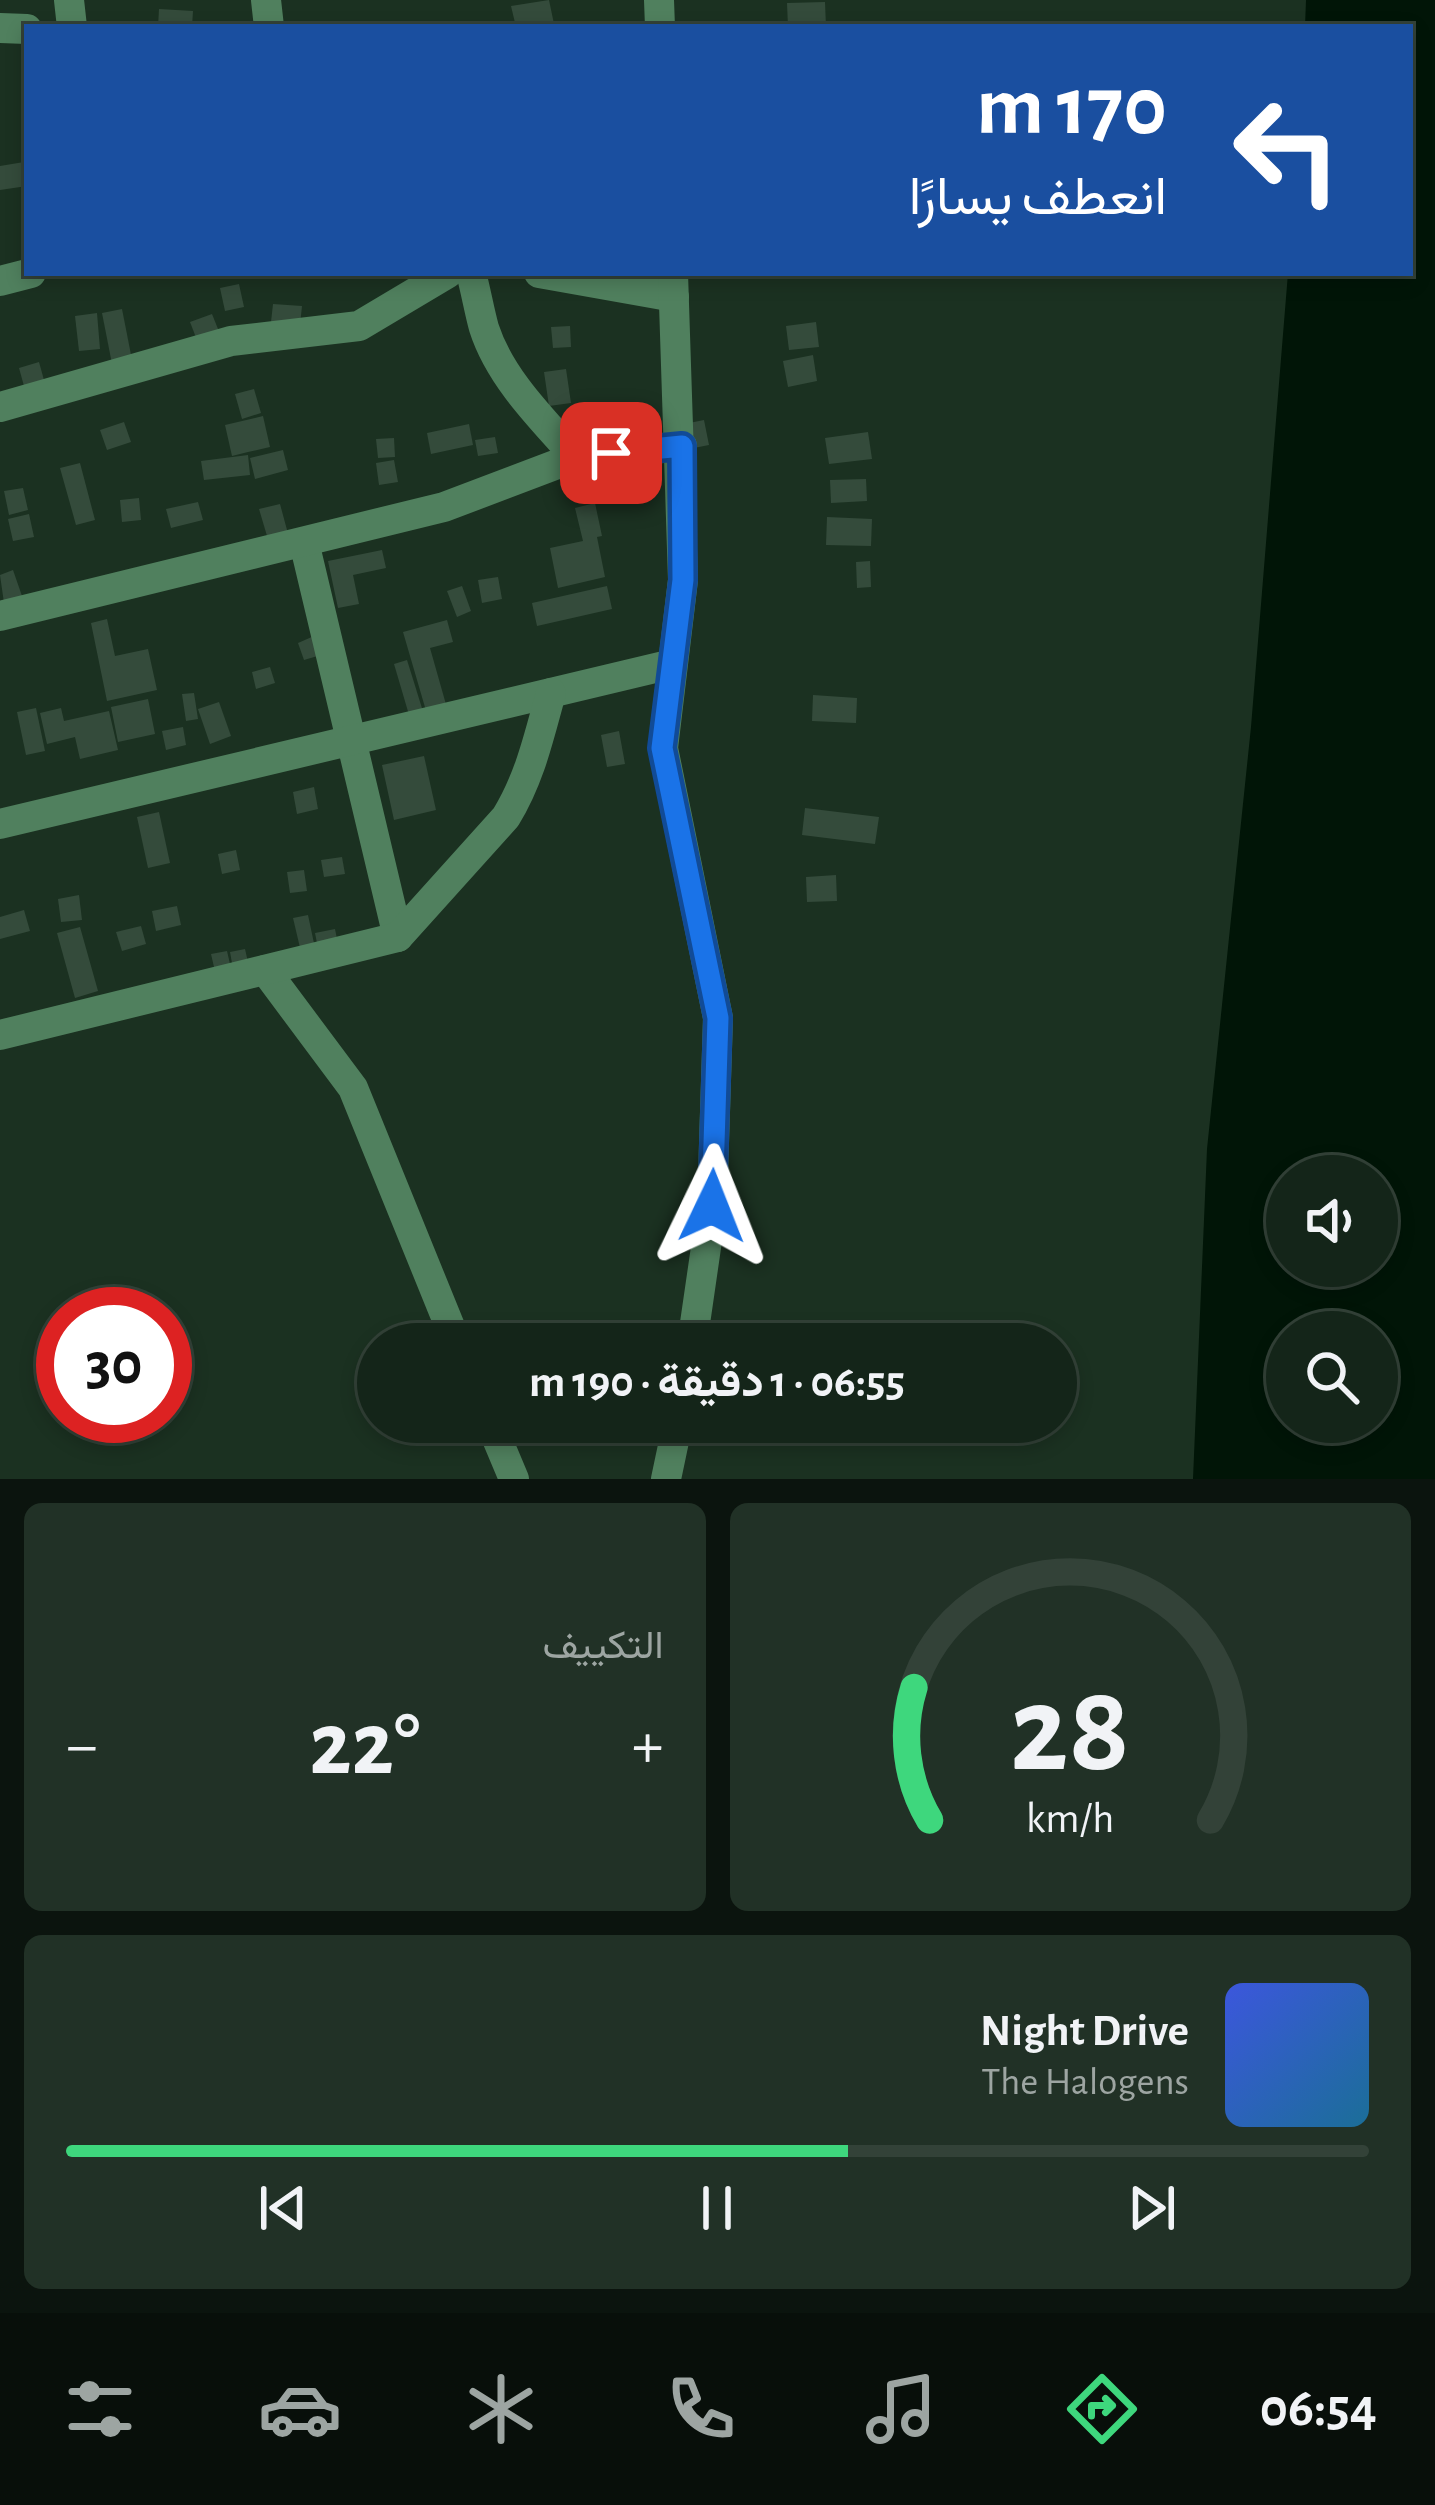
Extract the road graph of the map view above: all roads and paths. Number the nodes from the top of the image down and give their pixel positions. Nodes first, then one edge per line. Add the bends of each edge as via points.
1 (443, 276) edge
2 (472, 276) edge
3 (573, 276) edge
4 (674, 285) edge
5 (0, 407) edge
6 (682, 446) junction
7 (576, 457) junction
8 (304, 542) junction
9 (0, 616) edge
10 (672, 664) junction
11 (550, 693) junction
12 (351, 741) junction
13 (0, 824) edge
14 (398, 938) junction
15 (265, 970) junction
16 (0, 1035) edge
17 (448, 1323) edge
18 (695, 1323) edge
19 (499, 1443) edge
20 (674, 1443) edge
21 (514, 1479) edge
22 (666, 1479) edge

1 - 5 street via 359,326 231,341
2 - 7 street via 499,359
3 - 4 street
4 - 6 street
6 - 7 street
6 - 10 street via 683,580
7 - 8 street via 444,508
8 - 9 street
8 - 12 street
10 - 11 street
10 - 18 street via 662,748 718,1018 712,1206
11 - 12 street
11 - 14 street via 527,779 506,817
12 - 13 street
12 - 14 street
14 - 15 street
15 - 16 street
15 - 17 street via 352,1088
19 - 21 street
20 - 22 street

